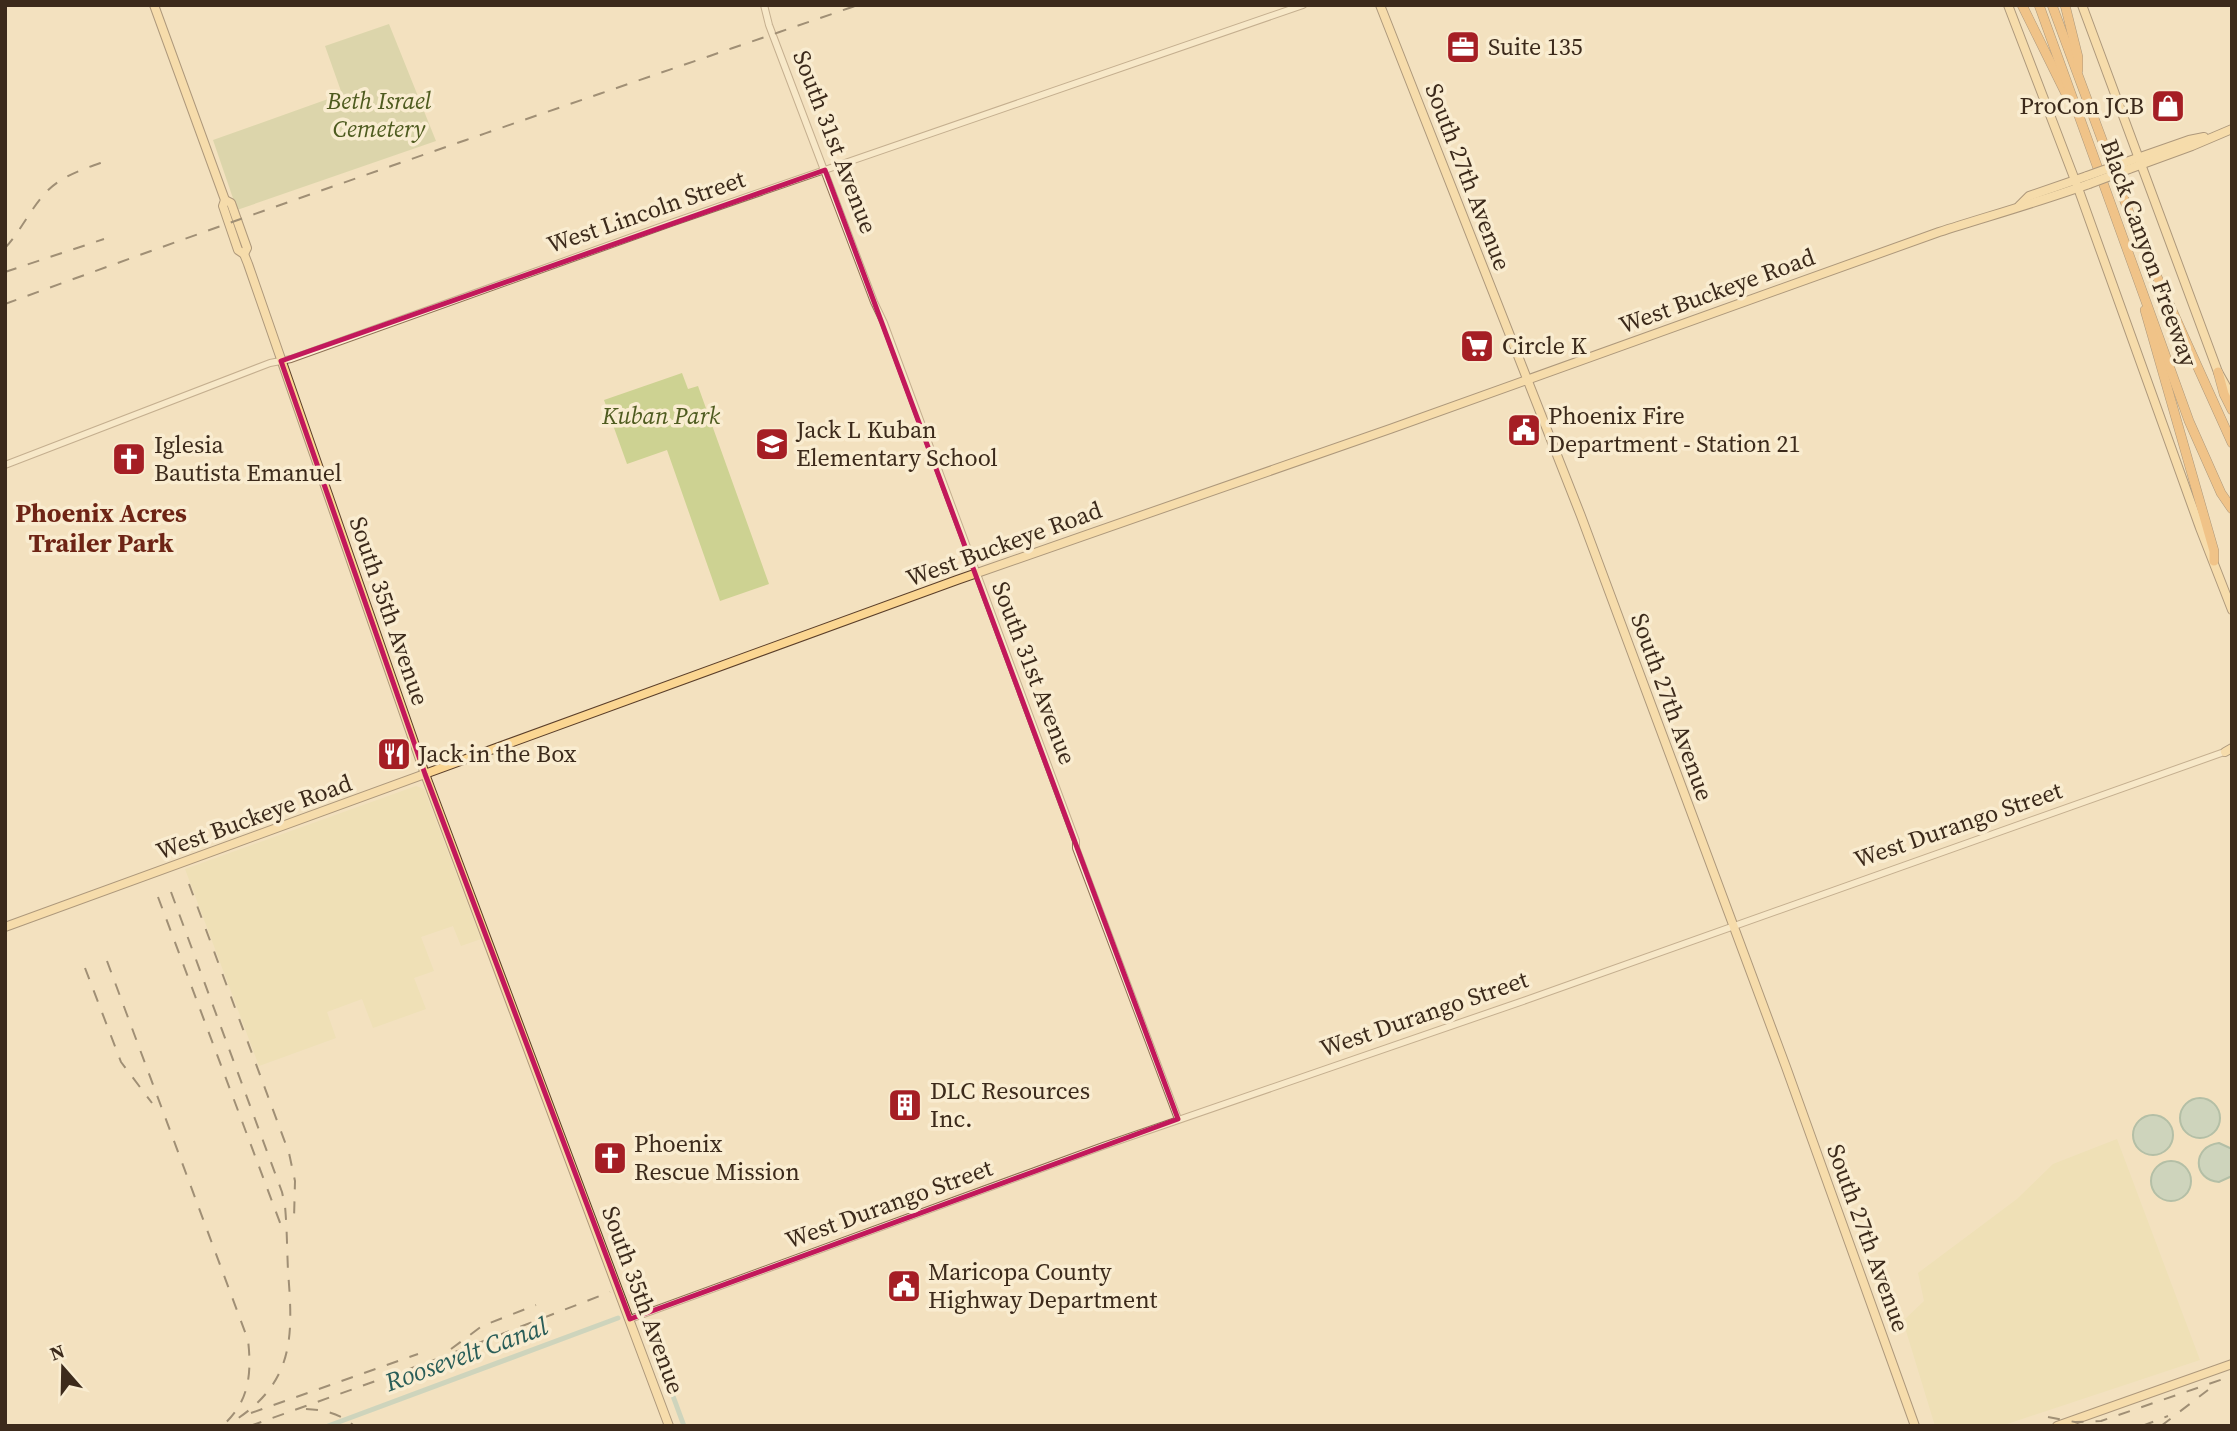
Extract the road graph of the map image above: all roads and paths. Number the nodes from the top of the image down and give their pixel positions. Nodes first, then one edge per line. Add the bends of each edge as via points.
1 (154, 5) edge
2 (764, 5) edge
3 (1303, 5) edge
4 (1380, 5) edge
5 (2008, 5) edge
6 (2022, 5) edge
7 (2039, 5) edge
8 (2052, 5) edge
9 (2065, 5) edge
10 (2082, 5) edge
11 (2078, 75) junction
12 (2232, 129) edge
13 (2087, 134) junction
14 (2140, 161) junction
15 (825, 170) junction
16 (2077, 184) junction
17 (2141, 285) junction
18 (281, 361) junction
19 (2218, 372) junction
20 (1527, 380) junction
21 (2232, 397) edge
22 (2232, 410) edge
23 (2232, 443) edge
24 (5, 466) edge
25 (2232, 509) edge
26 (2214, 562) junction
27 (976, 574) junction
28 (2232, 610) edge
29 (2229, 750) edge
30 (425, 774) junction
31 (1732, 926) junction
32 (5, 928) edge
33 (1178, 1119) junction
34 (630, 1319) junction
35 (2232, 1364) edge
36 (669, 1426) edge
37 (1915, 1426) edge
38 (2057, 1426) edge

1 - 18 main road, South 35th Avenue
2 - 15 street, South 31st Avenue
3 - 15 street, West Lincoln Street
4 - 20 main road, South 27th Avenue
5 - 16 main road
6 - 13 highway
7 - 13 highway, Black Canyon Freeway
8 - 11 highway, Black Canyon Freeway
9 - 11 highway
10 - 14 main road
11 - 23 highway, Black Canyon Freeway via 2134,226
12 - 14 main road, West Buckeye Road
13 - 17 highway, Black Canyon Freeway
14 - 16 main road, West Buckeye Road, bridge
14 - 19 main road
15 - 18 street, West Lincoln Street
15 - 27 street, South 31st Avenue
16 - 20 main road, West Buckeye Road via 2029,196 2019,206
16 - 26 main road
17 - 25 highway, Black Canyon Freeway via 2196,440
17 - 26 highway via 2146,321
18 - 24 street, West Lincoln Street
18 - 30 main road, South 35th Avenue
19 - 21 main road
19 - 22 highway
20 - 27 main road, West Buckeye Road
20 - 31 main road, South 27th Avenue
26 - 28 main road
27 - 30 main road, West Buckeye Road
27 - 33 street, South 31st Avenue
29 - 31 street, West Durango Street
30 - 32 main road, West Buckeye Road
30 - 34 main road, South 35th Avenue
31 - 33 street, West Durango Street
31 - 37 main road, South 27th Avenue
33 - 34 street, West Durango Street
34 - 36 main road, South 35th Avenue
35 - 38 main road

